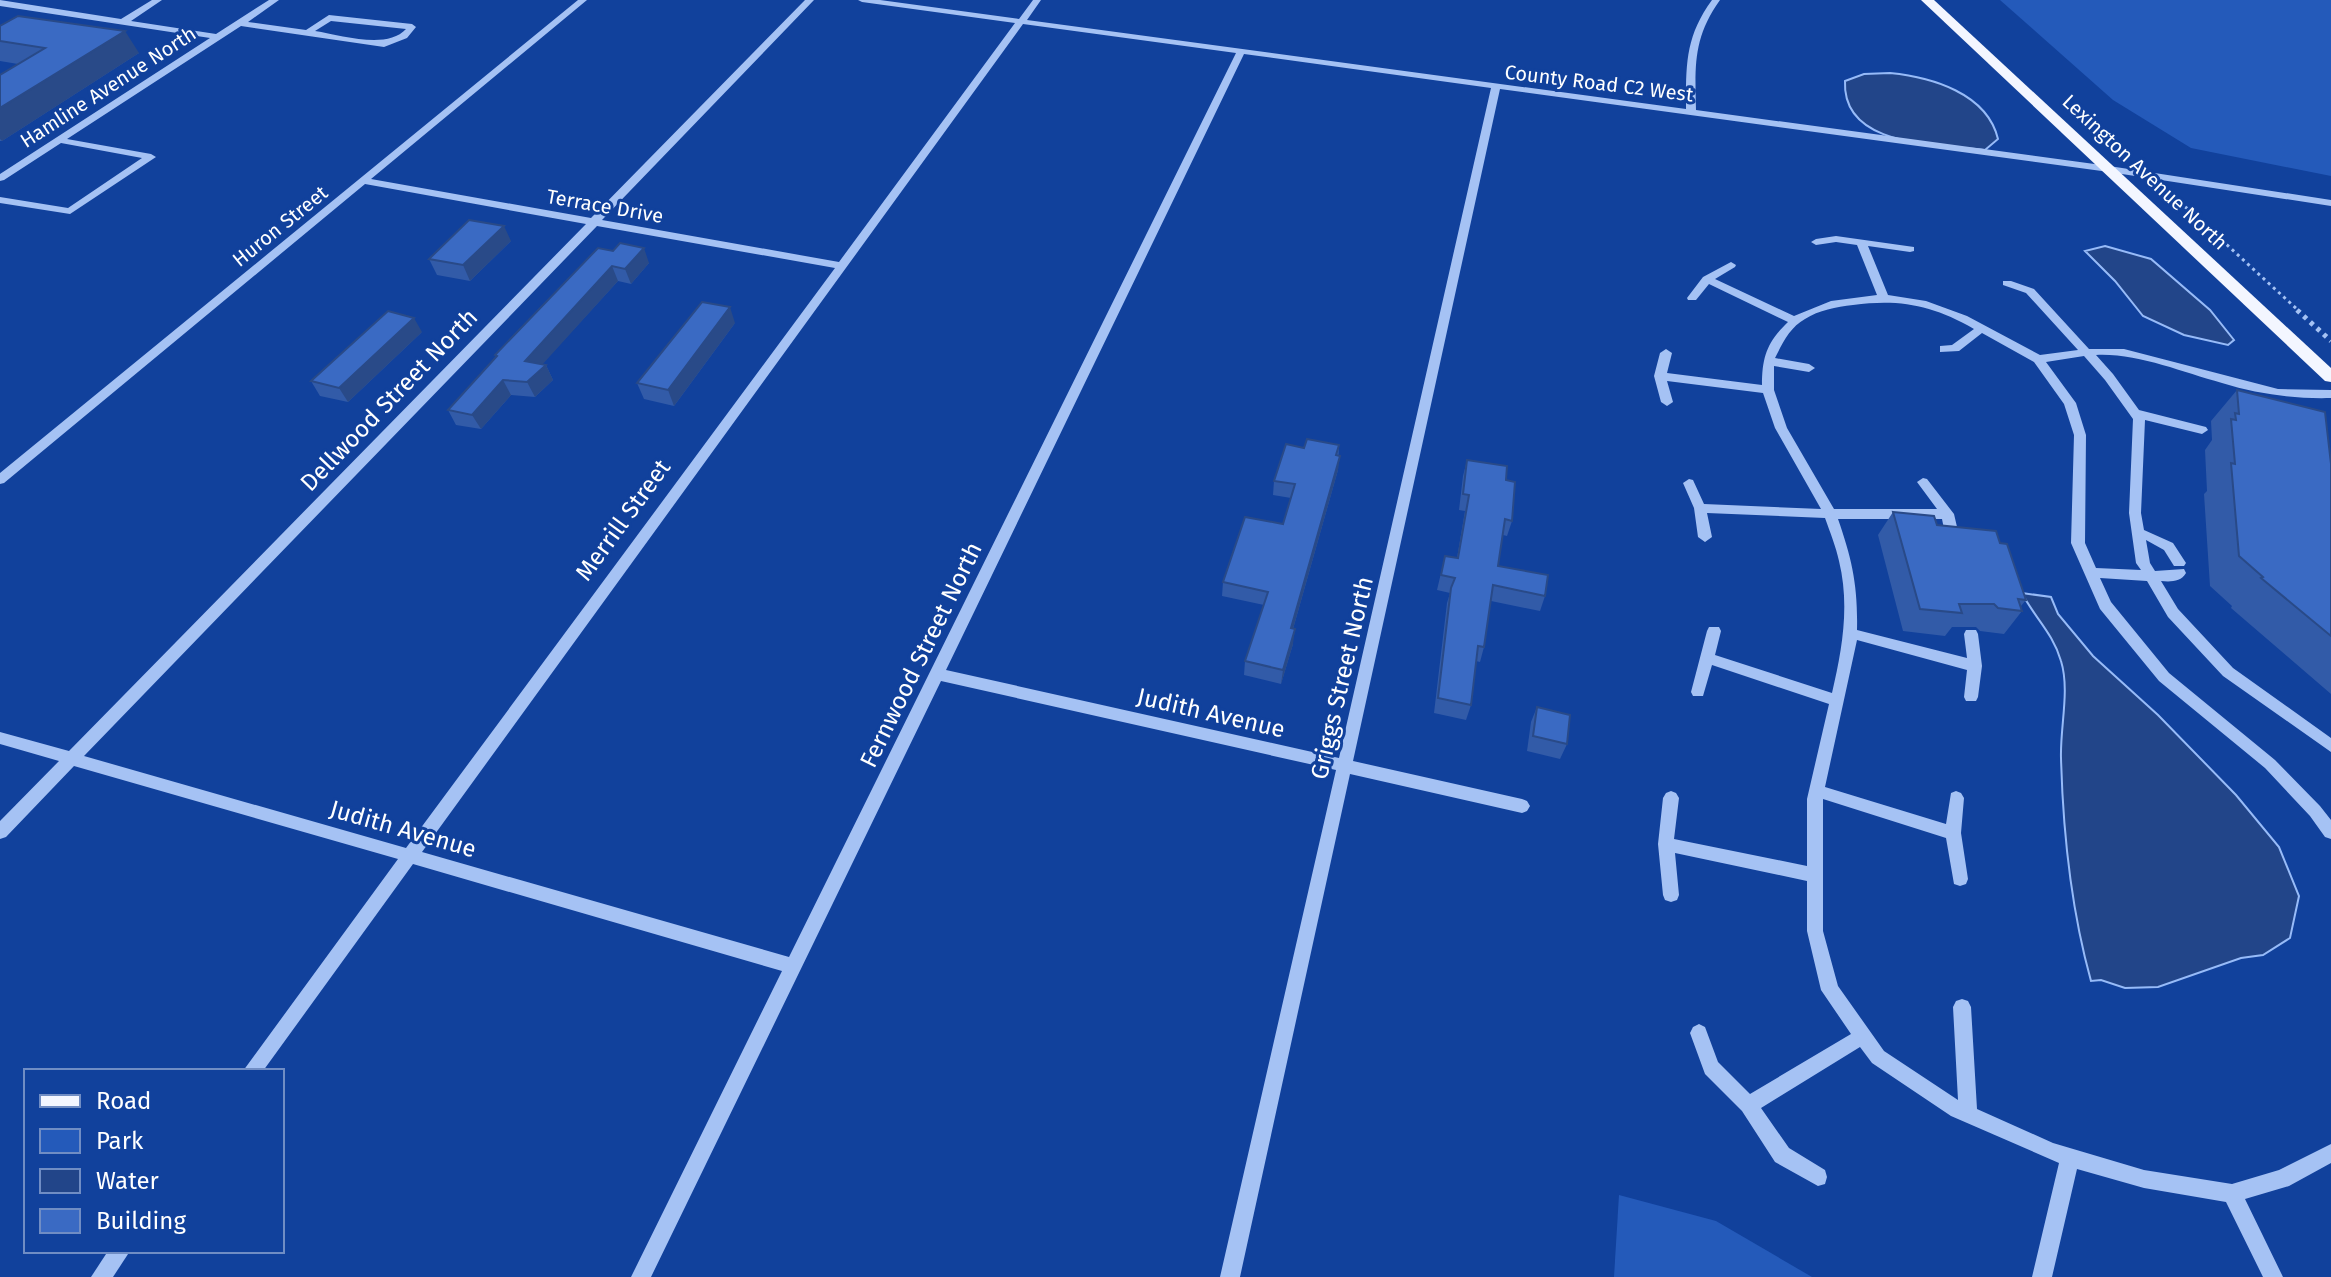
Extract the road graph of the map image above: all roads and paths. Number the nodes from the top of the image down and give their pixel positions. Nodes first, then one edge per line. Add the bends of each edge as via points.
1 (158, 0) edge
2 (275, 0) edge
3 (583, 0) edge
4 (810, 0) edge
5 (862, 0) edge
6 (1037, 0) edge
7 (1703, 0) edge
8 (1927, 0) edge
9 (1715, 1) edge
10 (18, 2) edge
11 (0, 3) edge
12 (56, 12) junction
13 (42, 19) edge
14 (123, 22) junction
15 (1019, 22) junction
16 (240, 23) junction
17 (307, 33) junction
18 (218, 37) junction
19 (1241, 52) junction
20 (1496, 88) junction
21 (1691, 113) junction
22 (60, 140) junction
23 (2109, 169) junction
24 (0, 178) edge
25 (363, 181) junction
26 (2159, 189) dead end
27 (0, 200) edge
28 (2331, 203) edge
29 (593, 222) junction
30 (1816, 242) dead end
31 (1861, 243) junction
32 (1910, 249) dead end
33 (1731, 265) dead end
34 (841, 266) junction
35 (1707, 279) junction
36 (2007, 283) dead end
37 (1692, 298) dead end
38 (1884, 298) junction
39 (1795, 321) junction
40 (1982, 328) junction
41 (2331, 341) edge
42 (1944, 349) dead end
43 (1666, 353) dead end
44 (2088, 354) junction
45 (2038, 359) junction
46 (1768, 361) junction
47 (1809, 368) dead end
48 (1660, 376) junction
49 (2331, 377) edge
50 (1768, 390) junction
51 (2331, 394) edge
52 (1667, 402) dead end
53 (2135, 413) junction
54 (2202, 430) dead end
55 (0, 480) edge
56 (1923, 482) dead end
57 (1689, 483) dead end
58 (1700, 508) junction
59 (1830, 514) junction
60 (1948, 514) junction
61 (2139, 533) junction
62 (1705, 537) dead end
63 (1954, 544) edge
64 (2090, 573) junction
65 (2151, 576) junction
66 (1714, 631) dead end
67 (1850, 633) junction
68 (1971, 634) dead end
69 (1707, 658) junction
70 (1975, 666) junction
71 (937, 674) junction
72 (1698, 692) dead end
73 (1971, 697) dead end
74 (1837, 701) junction
75 (0, 738) edge
76 (2331, 746) edge
77 (71, 759) junction
78 (1344, 768) junction
79 (1817, 791) junction
80 (1671, 798) dead end
81 (1956, 798) dead end
82 (1522, 806) dead end
83 (0, 832) edge
84 (2331, 832) edge
85 (1953, 833) junction
86 (1666, 844) junction
87 (410, 856) junction
88 (1815, 875) junction
89 (1960, 879) dead end
90 (1671, 895) dead end
91 (793, 966) junction
92 (1962, 1007) dead end
93 (1699, 1033) dead end
94 (1863, 1036) junction
95 (253, 1069) edge
96 (1748, 1105) junction
97 (1968, 1115) junction
98 (2331, 1153) edge
99 (2070, 1157) junction
100 (1818, 1177) dead end
101 (2232, 1193) junction
102 (119, 1253) edge
103 (101, 1277) edge
104 (641, 1277) edge
105 (1230, 1277) edge
106 (2042, 1277) edge
107 (2273, 1277) edge

1 - 14 street
2 - 16 street, Hamline Avenue North
3 - 25 street, Huron Street
4 - 29 street, Dellwood Street North
5 - 15 street, County Road C2 West
6 - 15 street, Merrill Street
7 - 9 street
8 - 23 main road, Lexington Avenue North
9 - 21 street via 1691,40
10 - 11 street
10 - 12 street
12 - 13 street
12 - 14 street
14 - 18 street
15 - 19 street, County Road C2 West
15 - 34 street, Merrill Street
16 - 17 street
16 - 18 street, Hamline Avenue North
17 - 17 street via 384,44 412,27 329,18
18 - 22 street, Hamline Avenue North
19 - 20 street, County Road C2 West
19 - 71 street, Fernwood Street North
20 - 21 street, County Road C2 West
20 - 78 street, Griggs Street North
21 - 23 street, County Road C2 West
22 - 24 street, Hamline Avenue North
22 - 27 street via 151,157 70,211
23 - 28 street, County Road C2 West
23 - 49 main road, Lexington Avenue North
25 - 29 street, Terrace Drive
25 - 55 street, Huron Street
26 - 41 path via 2188,209
29 - 34 street, Terrace Drive
29 - 77 street, Dellwood Street North
30 - 31 street
31 - 32 street
31 - 38 street
33 - 35 street
34 - 87 street, Merrill Street
35 - 37 street
35 - 39 street
36 - 44 street via 2030,291
38 - 39 street via 1831,304
38 - 40 street via 1922,303
39 - 46 street via 1780,336
40 - 42 street via 1955,348
40 - 45 street
43 - 48 street
44 - 45 street
44 - 51 street via 2122,352 2250,387
44 - 53 street
45 - 64 street via 2070,403 2080,435 2078,543
46 - 47 street
46 - 50 street
48 - 50 street
48 - 52 street
50 - 59 street via 1781,428
53 - 54 street
53 - 61 street
56 - 60 street
57 - 58 street
58 - 59 street
58 - 62 street
59 - 60 street
59 - 67 street via 1846,561
60 - 63 street
61 - 65 street via 2143,563
61 - 65 street via 2174,550 2179,568 2172,577
64 - 65 street
64 - 84 street via 2105,605 2164,677 2270,764
65 - 76 street via 2173,613 2228,672
66 - 69 street
67 - 70 street
67 - 74 street
68 - 70 street
69 - 72 street
69 - 74 street
70 - 73 street
71 - 78 street, Judith Avenue
71 - 91 street, Fernwood Street North
74 - 79 street
75 - 77 street, Judith Avenue
77 - 83 street, Dellwood Street North
77 - 87 street, Judith Avenue
78 - 82 street, Judith Avenue
78 - 105 street, Griggs Street North
79 - 85 street
79 - 88 street
80 - 86 street
81 - 85 street
85 - 89 street
86 - 88 street
86 - 90 street
87 - 91 street, Judith Avenue
87 - 95 street, Merrill Street
88 - 94 street via 1815,931 1830,990
91 - 104 street, Fernwood Street North
92 - 97 street
93 - 96 street via 1711,1068
94 - 96 street
94 - 97 street via 1878,1057
96 - 100 street via 1782,1155
97 - 99 street
98 - 101 street via 2282,1179
99 - 101 street via 2144,1179
99 - 106 street
101 - 107 street
102 - 103 street

